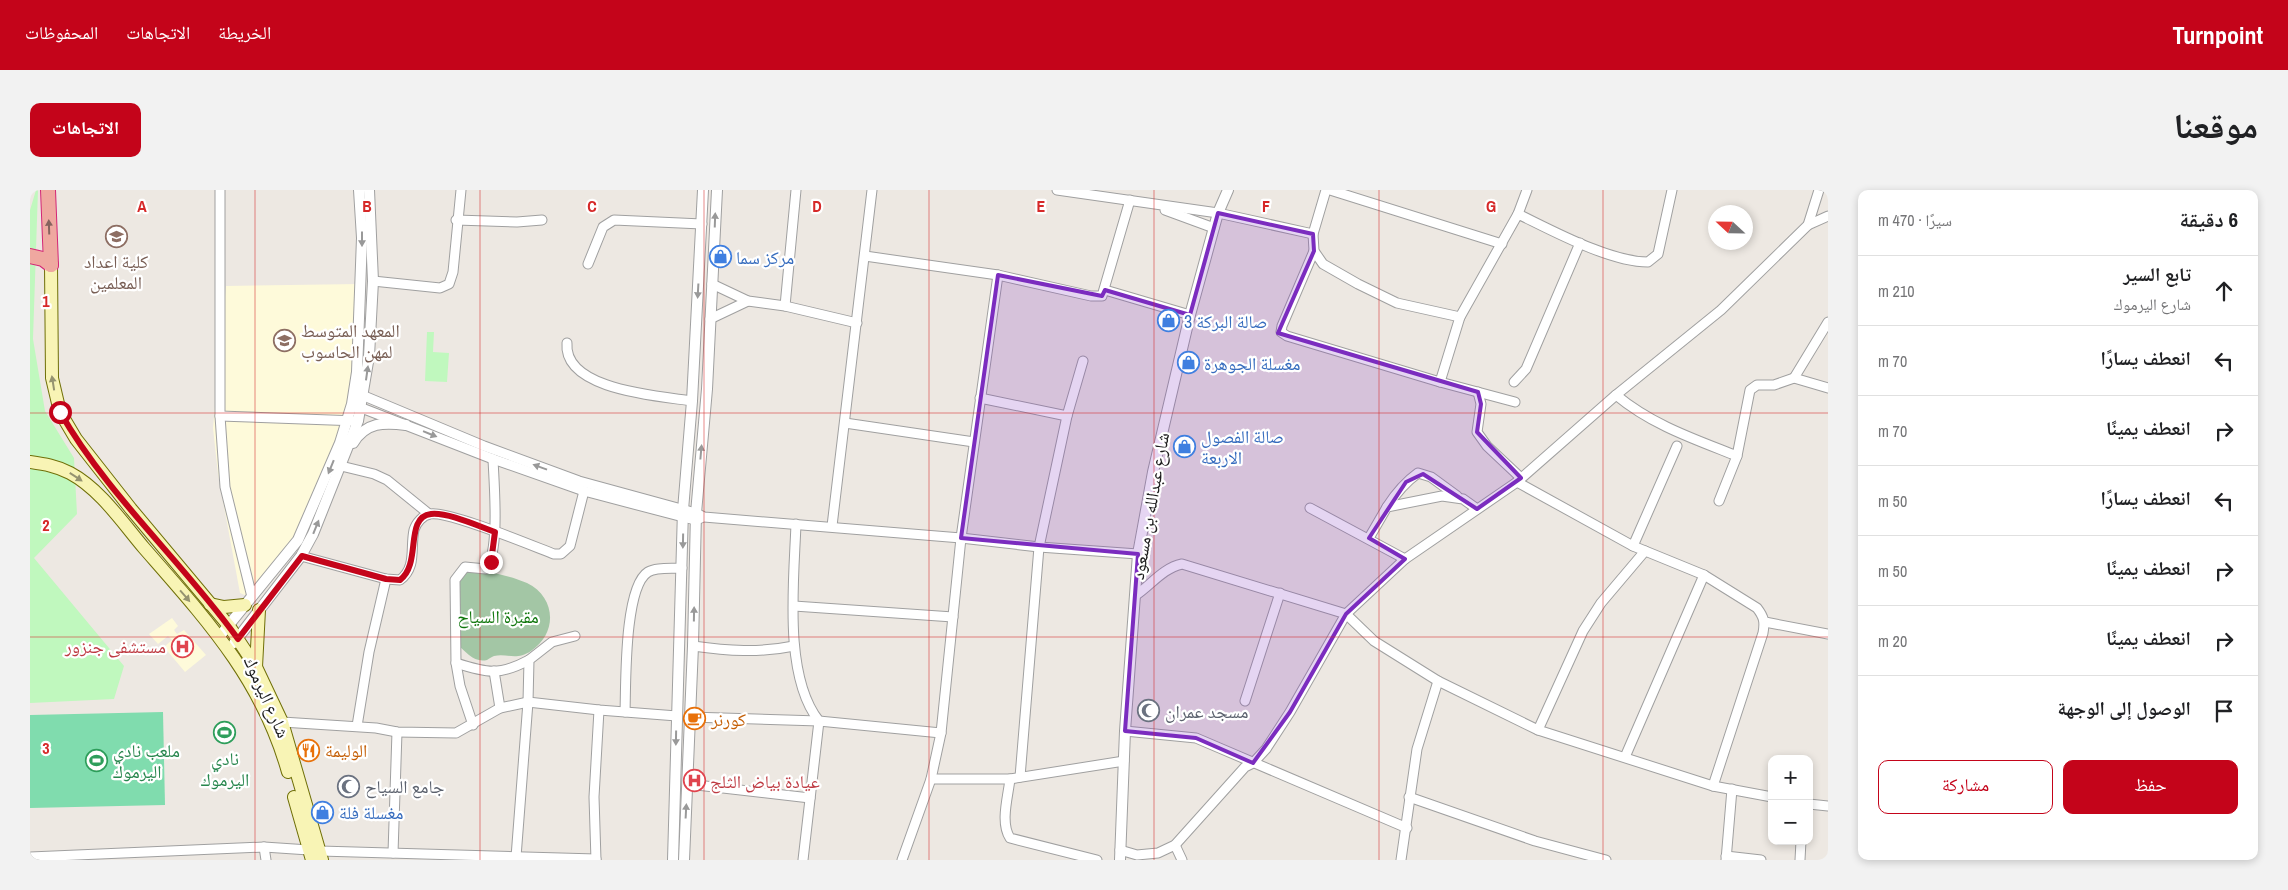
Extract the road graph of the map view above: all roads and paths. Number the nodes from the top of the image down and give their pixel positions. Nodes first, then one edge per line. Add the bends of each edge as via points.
1 (48, 190) edge
2 (220, 190) edge
3 (359, 190) edge
4 (369, 190) edge
5 (461, 190) edge
6 (703, 190) edge
7 (717, 190) edge
8 (796, 190) edge
9 (872, 190) edge
10 (1057, 190) edge
11 (1228, 190) edge
12 (1326, 190) edge
13 (1330, 190) edge
14 (1527, 190) edge
15 (1672, 190) edge
16 (1819, 190) edge
17 (1130, 200) junction
18 (1148, 203) junction
19 (1218, 214) junction
20 (1518, 214) junction
21 (1828, 216) edge
22 (456, 220) junction
23 (542, 220) dead end
24 (702, 224) junction
25 (1808, 225) junction
26 (1214, 228) junction
27 (1313, 234) junction
28 (1580, 242) junction
29 (1502, 244) junction
30 (1314, 251) junction
31 (30, 256) edge
32 (865, 256) junction
33 (588, 264) dead end
34 (51, 265) junction
35 (998, 275) junction
36 (373, 281) junction
37 (712, 284) junction
38 (1105, 290) junction
39 (748, 301) junction
40 (785, 306) junction
41 (1190, 315) junction
42 (1460, 317) junction
43 (710, 319) junction
44 (1828, 322) edge
45 (857, 323) junction
46 (567, 343) dead end
47 (1083, 361) dead end
48 (1794, 378) junction
49 (1440, 382) junction
50 (1514, 382) dead end
51 (1828, 388) edge
52 (1478, 392) junction
53 (359, 394) junction
54 (1616, 395) junction
55 (980, 398) junction
56 (692, 401) junction
57 (1515, 402) dead end
58 (357, 405) junction
59 (220, 416) junction
60 (1067, 416) junction
61 (352, 421) junction
62 (845, 422) junction
63 (406, 425) junction
64 (974, 442) junction
65 (1676, 446) dead end
66 (346, 452) junction
67 (1737, 456) junction
68 (493, 460) junction
69 (30, 462) edge
70 (341, 466) junction
71 (1519, 480) junction
72 (584, 491) junction
73 (1463, 499) junction
74 (1719, 501) dead end
75 (1388, 507) junction
76 (1310, 508) dead end
77 (1478, 509) junction
78 (429, 514) junction
79 (683, 514) junction
80 (699, 516) junction
81 (796, 524) junction
82 (832, 526) junction
83 (495, 532) junction
84 (961, 538) junction
85 (1369, 538) junction
86 (1632, 546) junction
87 (1039, 547) junction
88 (1645, 551) junction
89 (1138, 554) junction
90 (302, 556) junction
91 (1405, 559) junction
92 (682, 568) junction
93 (1704, 575) junction
94 (386, 579) junction
95 (1280, 594) junction
96 (1136, 595) junction
97 (249, 601) junction
98 (210, 604) junction
99 (794, 606) junction
100 (259, 610) junction
101 (1346, 614) junction
102 (953, 617) junction
103 (1765, 622) junction
104 (229, 626) junction
105 (1828, 634) edge
106 (575, 636) dead end
107 (219, 637) junction
108 (238, 639) junction
109 (693, 646) junction
110 (794, 646) junction
111 (229, 649) junction
112 (529, 660) junction
113 (456, 664) junction
114 (256, 667) junction
115 (494, 671) junction
116 (1438, 681) junction
117 (1245, 701) dead end
118 (528, 702) junction
119 (500, 708) junction
120 (599, 710) junction
121 (625, 712) junction
122 (677, 716) junction
123 (690, 717) junction
124 (819, 721) junction
125 (282, 722) junction
126 (473, 725) junction
127 (357, 726) junction
128 (1538, 730) junction
129 (1125, 731) junction
130 (397, 732) junction
131 (941, 733) junction
132 (1625, 757) junction
133 (1124, 761) junction
134 (1253, 763) junction
135 (1020, 777) junction
136 (931, 779) junction
137 (1010, 779) junction
138 (688, 784) junction
139 (1712, 786) junction
140 (1732, 790) junction
141 (1768, 796) edge
142 (1410, 797) junction
143 (810, 798) junction
144 (1813, 804) edge
145 (1828, 806) edge
146 (1407, 828) junction
147 (1175, 845) junction
148 (1801, 845) edge
149 (264, 847) junction
150 (393, 853) junction
151 (316, 855) edge
152 (1120, 855) edge
153 (162, 856) edge
154 (30, 857) edge
155 (516, 857) junction
156 (62, 858) edge
157 (1726, 858) edge
158 (266, 860) edge
159 (596, 860) edge
160 (674, 860) edge
161 (684, 860) edge
162 (803, 860) edge
163 (902, 860) edge
164 (1097, 860) edge
165 (1182, 860) edge
166 (1401, 860) edge
167 (1606, 860) edge
168 (1761, 860) edge
169 (1800, 860) edge

34 -> 1 highway
2 - 59 street
3 -> 53 street via 362,238
4 - 36 street
5 - 22 street
6 - 24 street
37 -> 7 street
8 - 40 street
9 - 32 street
10 - 17 street
11 - 19 street, شارع عبدالله بن مسعود
12 - 27 street
13 - 29 street
14 - 20 street
15 - 28 street via 1658,254 1648,262 1624,259
16 - 25 street
17 - 18 street
17 - 38 street
18 - 19 street
18 - 26 street
19 - 26 street, شارع عبدالله بن مسعود
19 - 27 street
20 - 28 street
20 - 29 street
21 - 25 street
22 - 23 street
22 - 36 street via 453,272 449,284 440,288
24 - 33 street via 614,220 603,227
24 -> 56 street
25 - 54 street via 1721,310
26 - 41 street, شارع عبدالله بن مسعود
27 - 30 street
28 - 50 street via 1526,369
29 - 42 street
30 - 42 street via 1323,264 1397,303
30 - 49 street via 1281,332
31 - 34 highway
32 - 35 street
32 - 45 street
98 -> 34 main road, شارع اليرموك via 81,446 60,412 52,378
35 - 38 street via 1091,296 1102,296
35 - 55 street
53 -> 36 street via 369,356
37 - 39 street
37 - 43 street
38 - 41 street
39 - 40 street
39 - 43 street
40 - 45 street
41 - 89 street, شارع عبدالله بن مسعود via 1153,472
42 - 49 street
80 -> 43 street
44 - 48 street
45 - 62 street
46 - 56 street via 566,354 575,368 594,380 635,393
47 - 60 street
48 - 51 street
48 - 67 street via 1774,385 1757,385 1750,390
49 - 52 street
52 - 57 street
52 - 71 street via 1481,404 1477,432
53 - 58 street
79 -> 53 street via 484,446
54 - 67 street via 1656,423
54 - 71 street
55 - 60 street
55 - 64 street
56 - 79 street
58 - 61 street
58 - 63 street
59 - 61 street
59 - 97 street via 225,486
60 - 87 street
61 - 66 street
61 -> 97 street via 298,540
62 - 64 street
62 - 82 street
63 - 66 street via 386,423 365,428
63 -> 68 street
64 - 84 street
65 - 86 street
66 - 70 street
67 - 74 street
68 - 72 street
68 - 83 street
69 -> 107 main road, شارع اليرموك via 51,465 85,482
70 - 78 street via 387,480
90 -> 70 street
71 - 77 street
71 - 86 street
72 - 79 street
72 - 83 street via 570,546 561,554
73 - 75 street via 1442,496
73 - 75 street via 1431,477 1418,474 1396,493
73 - 77 street
75 - 85 street
76 - 85 street
77 - 91 street
78 - 83 street via 441,514
78 - 94 street via 414,529 412,566 400,580
79 - 80 street
79 -> 92 street
80 - 81 street
109 -> 80 street
81 - 82 street
81 - 99 street
82 - 84 street
83 - 113 street via 491,562 486,569 465,567 455,580
84 - 87 street
84 - 102 street
85 - 91 street
86 - 88 street
87 - 89 street
87 - 135 street
88 - 93 street
88 - 128 street via 1601,602
89 - 96 street, شارع عبدالله بن مسعود
90 - 94 street
90 - 100 street
91 - 101 street
92 - 121 street via 648,572 642,576 634,594
92 - 122 street
93 - 103 street via 1756,608
93 - 132 street
94 - 127 street via 369,652
95 - 96 street via 1182,564 1166,570
95 - 101 street
95 - 117 street
96 - 129 street, شارع عبدالله بن مسعود
97 - 98 main road via 224,607
97 - 104 street
98 - 104 main road, شارع اليرموك
99 - 102 street
99 - 110 street
100 - 108 street
100 - 114 main road
101 - 116 street via 1374,641
101 - 134 street via 1290,712
102 - 131 street
103 - 105 street
103 - 139 street
104 - 107 street
104 - 108 main road, شارع اليرموك
106 - 112 street via 552,642
107 - 111 main road, شارع اليرموك
108 - 111 street
108 - 114 main road, شارع اليرموك
109 - 110 street via 759,652
109 - 123 street
110 - 124 street via 803,696
111 - 151 main road, شارع اليرموك via 270,720
112 - 115 street via 510,670
112 - 118 street
113 - 115 street
113 - 126 street
114 - 125 main road, شارع اليرموك
115 - 119 street
116 - 128 street
116 - 142 street via 1417,749
118 - 119 street
118 - 120 street
118 - 155 street
119 - 126 street
120 - 121 street
120 - 159 street via 594,797
121 - 122 street
122 -> 160 street
123 - 124 street
123 - 138 street
124 - 131 street
124 - 143 street
125 - 127 street
125 - 151 main road, شارع اليرموك
126 - 130 street via 456,733
127 - 130 street
128 - 132 street
129 - 133 street, شارع عبدالله بن مسعود
129 - 134 street via 1196,738
130 - 150 street
131 - 136 street
132 - 139 street
133 - 135 street
133 - 152 street, شارع عبدالله بن مسعود
134 - 146 street
134 - 147 street via 1245,767
135 - 137 street
136 - 137 street
136 - 163 street
137 - 164 street via 1006,831 1010,838
138 - 143 street
161 -> 138 street
139 - 140 street
140 - 141 street
140 - 157 street
142 - 146 street
142 - 167 street via 1535,841
143 - 162 street
144 - 145 street
146 - 166 street
147 - 152 street via 1158,853
147 - 165 street
148 - 169 street
149 - 151 street
149 - 153 street
149 - 158 street
150 - 151 street
150 - 155 street
153 - 156 street
154 - 156 street
155 - 159 street
157 - 168 street

